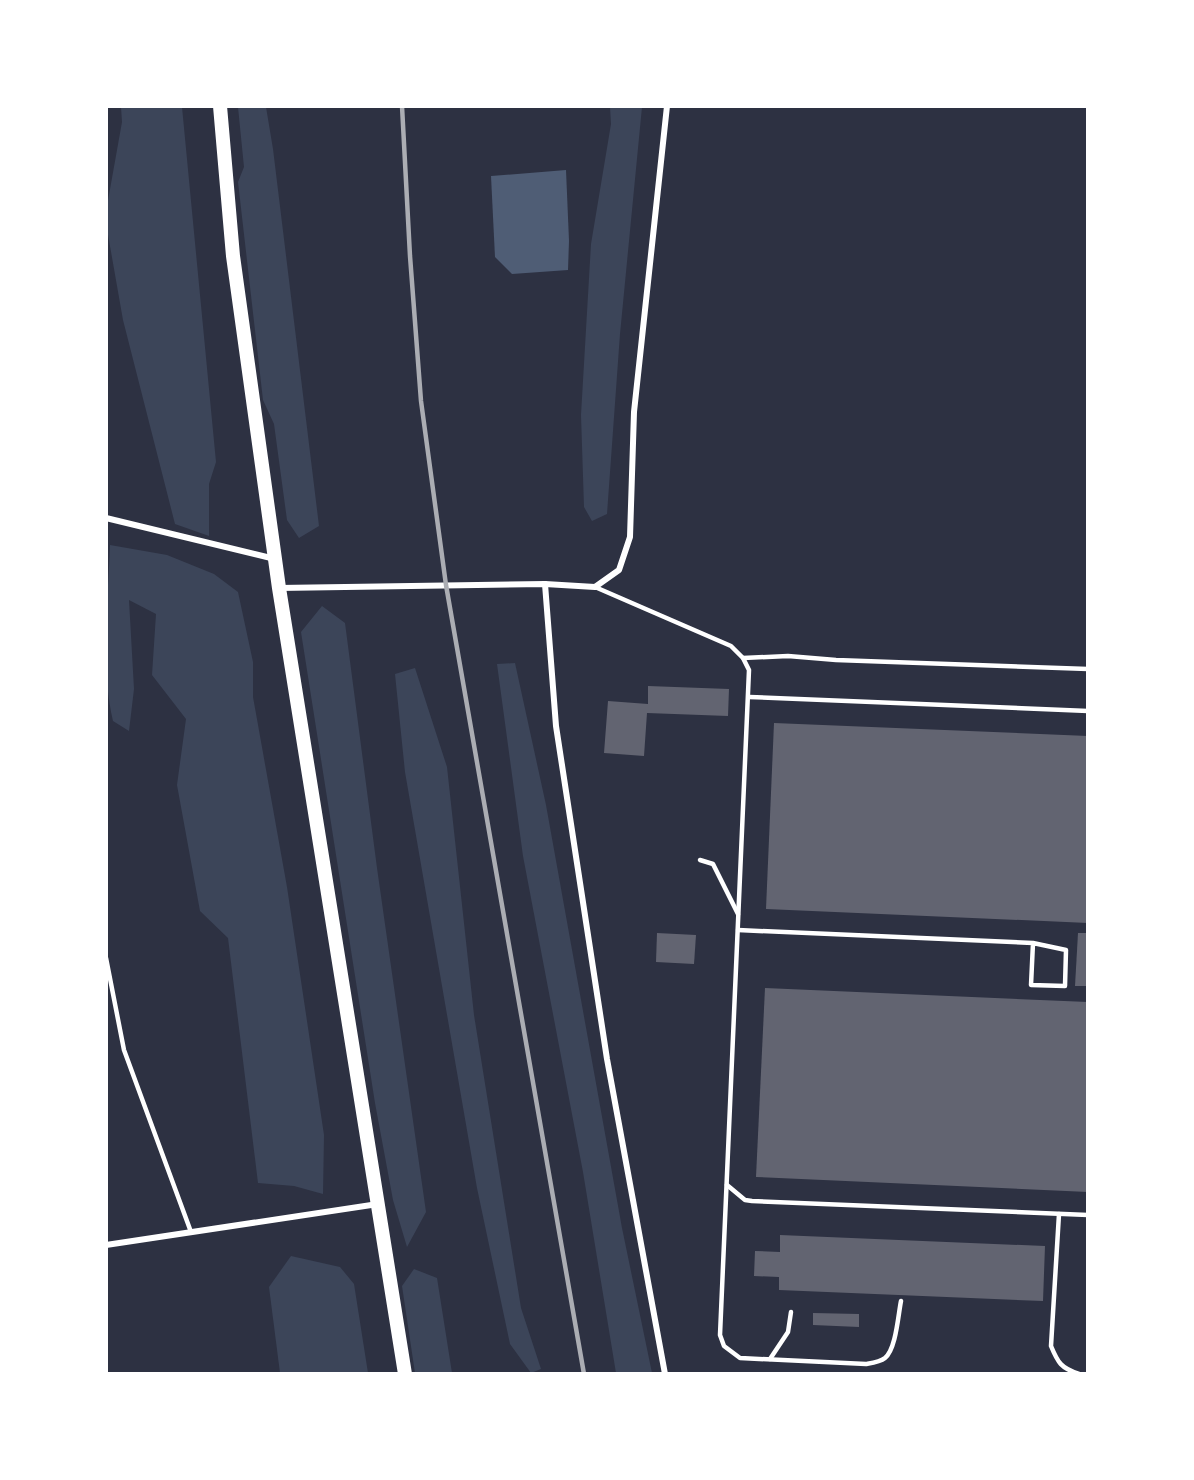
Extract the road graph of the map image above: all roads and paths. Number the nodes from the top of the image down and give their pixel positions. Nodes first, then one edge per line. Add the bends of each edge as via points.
1 (220, 106) edge
2 (667, 106) edge
3 (106, 518) edge
4 (275, 559) junction
5 (545, 584) junction
6 (595, 587) junction
7 (279, 588) junction
8 (743, 658) junction
9 (1088, 669) edge
10 (749, 697) junction
11 (1088, 711) edge
12 (700, 860) dead end
13 (739, 915) junction
14 (738, 930) junction
15 (1033, 943) junction
16 (106, 958) edge
17 (727, 1185) junction
18 (379, 1204) junction
19 (1059, 1214) junction
20 (1088, 1215) edge
21 (191, 1232) junction
22 (106, 1245) edge
23 (901, 1301) dead end
24 (790, 1312) dead end
25 (770, 1359) junction
26 (405, 1374) edge
27 (665, 1374) edge
28 (1079, 1374) edge

1 - 4 main road via 233,256
2 - 6 street via 634,412 630,537 619,570
3 - 4 street
4 - 7 main road
5 - 6 street
5 - 7 street
5 - 27 street via 558,737 607,1059
6 - 8 lane via 731,646
7 - 18 main road
8 - 9 lane via 788,656
8 - 10 lane via 749,670
10 - 11 lane
10 - 13 lane
12 - 13 lane via 713,864
13 - 14 lane
14 - 15 lane
14 - 17 lane
15 - 15 lane via 1031,985 1065,986 1066,950
16 - 21 lane via 124,1050
17 - 19 lane via 752,1201
17 - 25 lane via 720,1335 724,1346 740,1358
18 - 21 street
18 - 26 main road
19 - 20 lane
19 - 28 lane via 1051,1346 1065,1370
21 - 22 street
23 - 25 lane via 891,1350 876,1362
24 - 25 lane via 788,1332

